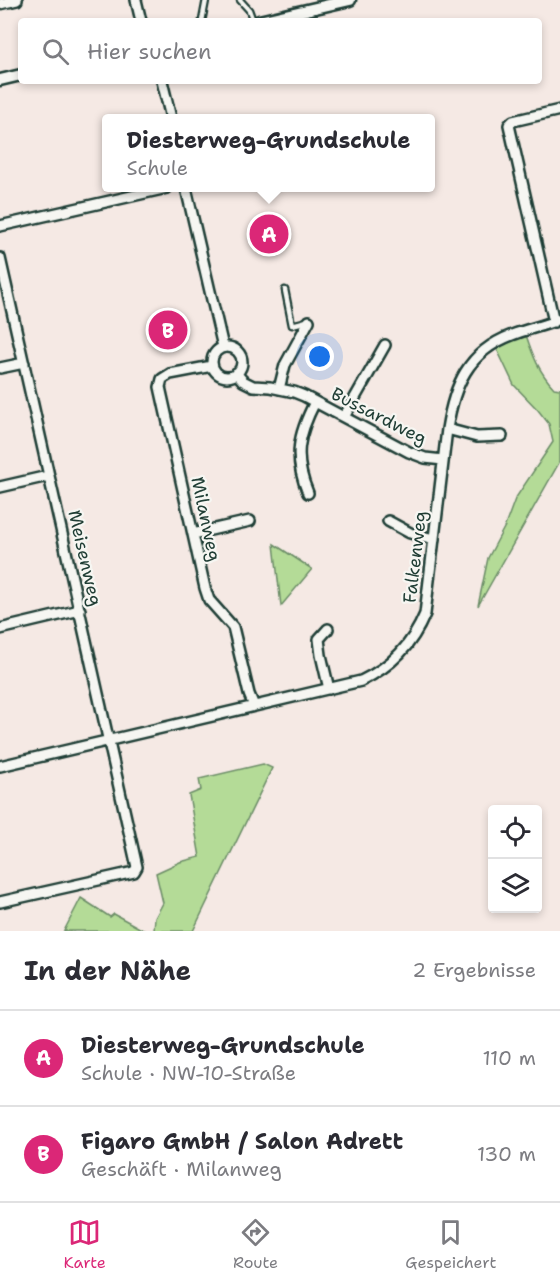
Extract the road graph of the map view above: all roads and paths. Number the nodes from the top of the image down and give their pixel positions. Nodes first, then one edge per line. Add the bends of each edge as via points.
1 (16, 0) edge
2 (136, 0) edge
3 (206, 0) edge
4 (240, 0) edge
5 (350, 0) edge
6 (0, 4) edge
7 (140, 18) edge
8 (203, 18) edge
9 (252, 18) edge
10 (272, 18) edge
11 (18, 76) edge
12 (0, 80) edge
13 (163, 84) edge
14 (560, 110) edge
15 (170, 114) edge
16 (149, 192) edge
17 (187, 192) edge
18 (0, 226) edge
19 (0, 258) edge
20 (285, 290) dead end
21 (557, 320) edge
22 (309, 321) joint
23 (385, 345) dead end
24 (223, 347) junction
25 (24, 363) junction
26 (212, 366) junction
27 (0, 368) edge
28 (236, 373) junction
29 (279, 389) junction
30 (315, 402) junction
31 (344, 417) junction
32 (447, 429) junction
33 (502, 436) dead end
34 (443, 460) junction
35 (48, 476) junction
36 (0, 488) edge
37 (308, 493) dead end
38 (250, 521) dead end
39 (388, 521) dead end
40 (193, 534) junction
41 (434, 539) junction
42 (80, 610) junction
43 (0, 628) edge
44 (327, 629) dead end
45 (329, 689) junction
46 (254, 706) junction
47 (108, 740) junction
48 (0, 766) edge
49 (0, 902) edge

1 - 6 street
2 - 7 street
3 - 8 lane
4 - 9 lane
5 - 10 street
11 - 12 street
13 - 15 street
14 - 21 street via 509,125
16 - 18 street
17 - 24 street
19 - 25 street, Meisenweg
20 - 22 lane via 292,325
21 - 32 street, Falkenweg via 510,336 483,352 457,387
22 - 29 street via 285,365
23 - 31 street
24 - 26 street via 214,354
24 - 28 street via 240,355
25 - 27 street
25 - 35 street, Meisenweg
26 - 28 street via 220,375
26 - 40 street, Milanweg via 170,374 162,379 160,387
28 - 29 street, Bussardweg via 253,386
29 - 30 street, Bussardweg
30 - 31 street, Bussardweg
30 - 37 street via 299,441 300,468
31 - 34 street, Bussardweg via 409,452
32 - 33 street via 477,437
32 - 34 street, Falkenweg
34 - 41 street, Falkenweg
35 - 36 street
35 - 42 street, Meisenweg
38 - 40 street
39 - 41 street via 410,533
40 - 46 street, Milanweg via 209,600 233,627
41 - 45 street, Falkenweg via 425,614 411,641 375,674
42 - 43 street
42 - 47 street, Meisenweg
44 - 45 street via 319,639
45 - 46 street, Falkenweg
46 - 47 street, Falkenweg
47 - 48 street, Falkenweg
47 - 49 street, Meisenweg via 137,867 134,872

